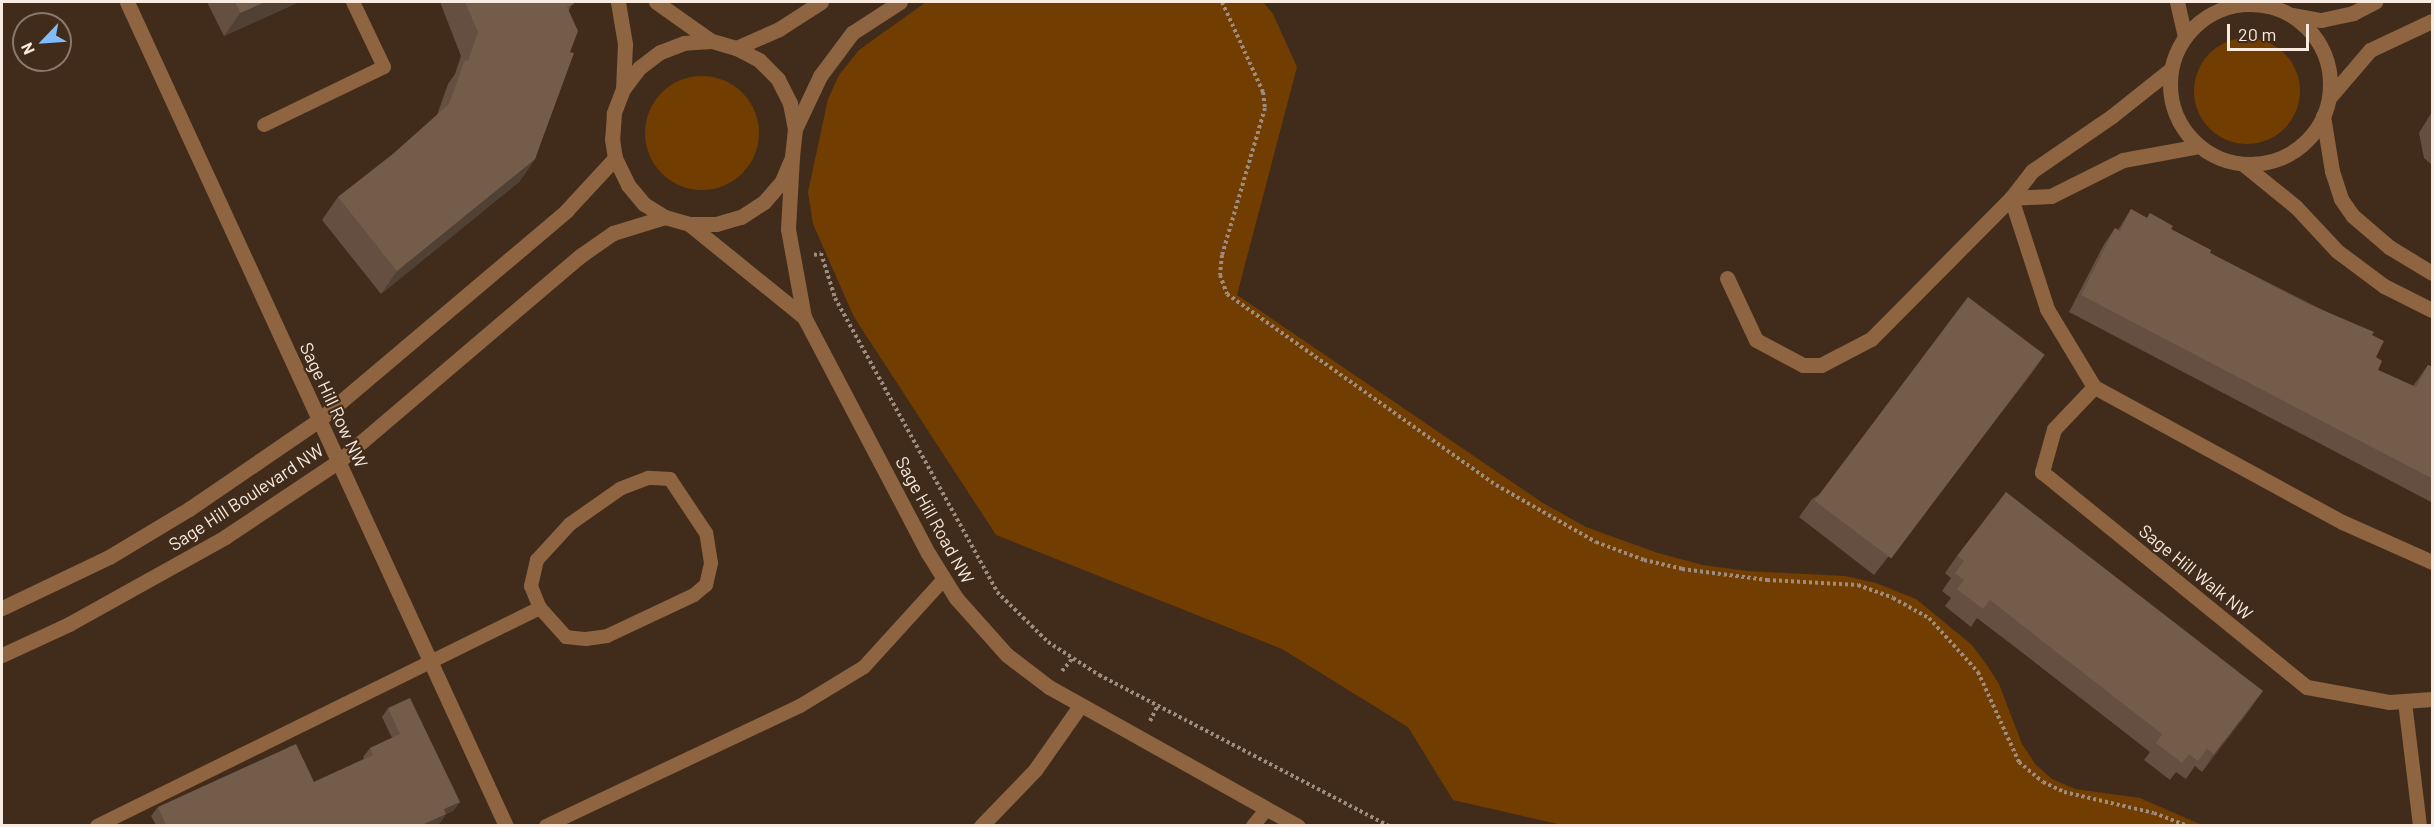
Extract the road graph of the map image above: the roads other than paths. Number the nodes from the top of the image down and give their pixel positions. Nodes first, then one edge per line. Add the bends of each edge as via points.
1 (127, 2) edge
2 (353, 2) edge
3 (618, 2) edge
4 (656, 2) edge
5 (821, 2) edge
6 (900, 2) edge
7 (2177, 2) edge
8 (2375, 2) edge
9 (2256, 3) edge
10 (2288, 14) junction
11 (2433, 21) edge
12 (2185, 37) junction
13 (711, 41) junction
14 (736, 48) junction
15 (2171, 69) junction
16 (623, 89) junction
17 (2329, 98) junction
18 (2323, 117) junction
19 (264, 125) dead end
20 (795, 129) junction
21 (2199, 146) junction
22 (792, 157) junction
23 (615, 158) junction
24 (2243, 164) junction
25 (2011, 198) junction
26 (665, 217) junction
27 (689, 224) junction
28 (2433, 273) edge
29 (1727, 278) dead end
30 (2433, 310) edge
31 (804, 317) junction
32 (2094, 387) junction
33 (320, 420) junction
34 (339, 461) junction
35 (2433, 562) edge
36 (944, 579) junction
37 (2, 608) edge
38 (540, 608) junction
39 (2, 655) edge
40 (431, 663) junction
41 (2433, 699) edge
42 (2405, 702) junction
43 (1080, 706) junction
44 (1267, 809) junction
45 (97, 825) edge
46 (506, 825) edge
47 (546, 825) edge
48 (981, 825) edge
49 (1253, 825) edge
50 (1298, 825) edge
51 (2420, 825) edge

1 - 33 street, Sage Hill Row NW
2 - 19 lane via 384,67
3 - 16 street via 625,44
4 - 13 street
5 - 14 street via 779,29
6 - 20 street via 852,33 820,76
7 - 12 street
8 - 10 street via 2353,13 2321,20
9 - 10 street
9 - 12 street via 2217,11
10 - 17 street via 2317,40 2330,78
11 - 17 street via 2370,50
12 - 15 street
13 - 14 street
13 - 16 street via 684,43 660,52 639,68
14 - 20 street via 759,60 777,80 790,103
15 - 21 street via 2170,91 2175,111 2184,130
15 - 25 street via 2032,171
16 - 23 street via 614,113
17 - 18 street
18 - 24 street via 2310,137 2291,153 2267,163
18 - 28 street via 2341,199 2353,216 2389,247
20 - 22 street
21 - 24 street via 2219,158
21 - 25 street via 2123,160 2051,196
22 - 27 street via 782,182 764,202 741,217 716,224
22 - 31 street, Sage Hill Road NW via 788,229
23 - 26 street via 628,185 644,204
23 - 33 street, Sage Hill Boulevard NW via 566,211
24 - 30 street via 2296,207 2337,251 2384,286
25 - 29 street via 1871,339 1821,366 1803,365 1756,340
25 - 32 street via 2047,309
26 - 27 street
26 - 34 street, Sage Hill Boulevard NW via 613,234 580,256
27 - 31 street, Sage Hill Road NW
31 - 36 street, Sage Hill Road NW
32 - 35 street via 2342,522
32 - 42 street, Sage Hill Walk NW via 2054,429 2042,472 2307,687
33 - 34 street, Sage Hill Row NW
33 - 37 street, Sage Hill Boulevard NW via 189,509 109,557
34 - 39 street, Sage Hill Boulevard NW via 225,537 145,584
34 - 40 street, Sage Hill Row NW
36 - 43 street, Sage Hill Road NW via 1007,655
36 - 47 lane via 864,667 801,706
38 - 38 lane via 566,637 586,639 607,636 694,596 706,585 711,562 706,533 670,479 648,478 620,489 570,524 537,560 531,586
38 - 40 lane
40 - 45 lane
40 - 46 street, Sage Hill Row NW
41 - 42 street, Sage Hill Walk NW
42 - 51 lane
43 - 44 street, Sage Hill Road NW
43 - 48 street via 1035,770
44 - 49 lane
44 - 50 street, Sage Hill Road NW

